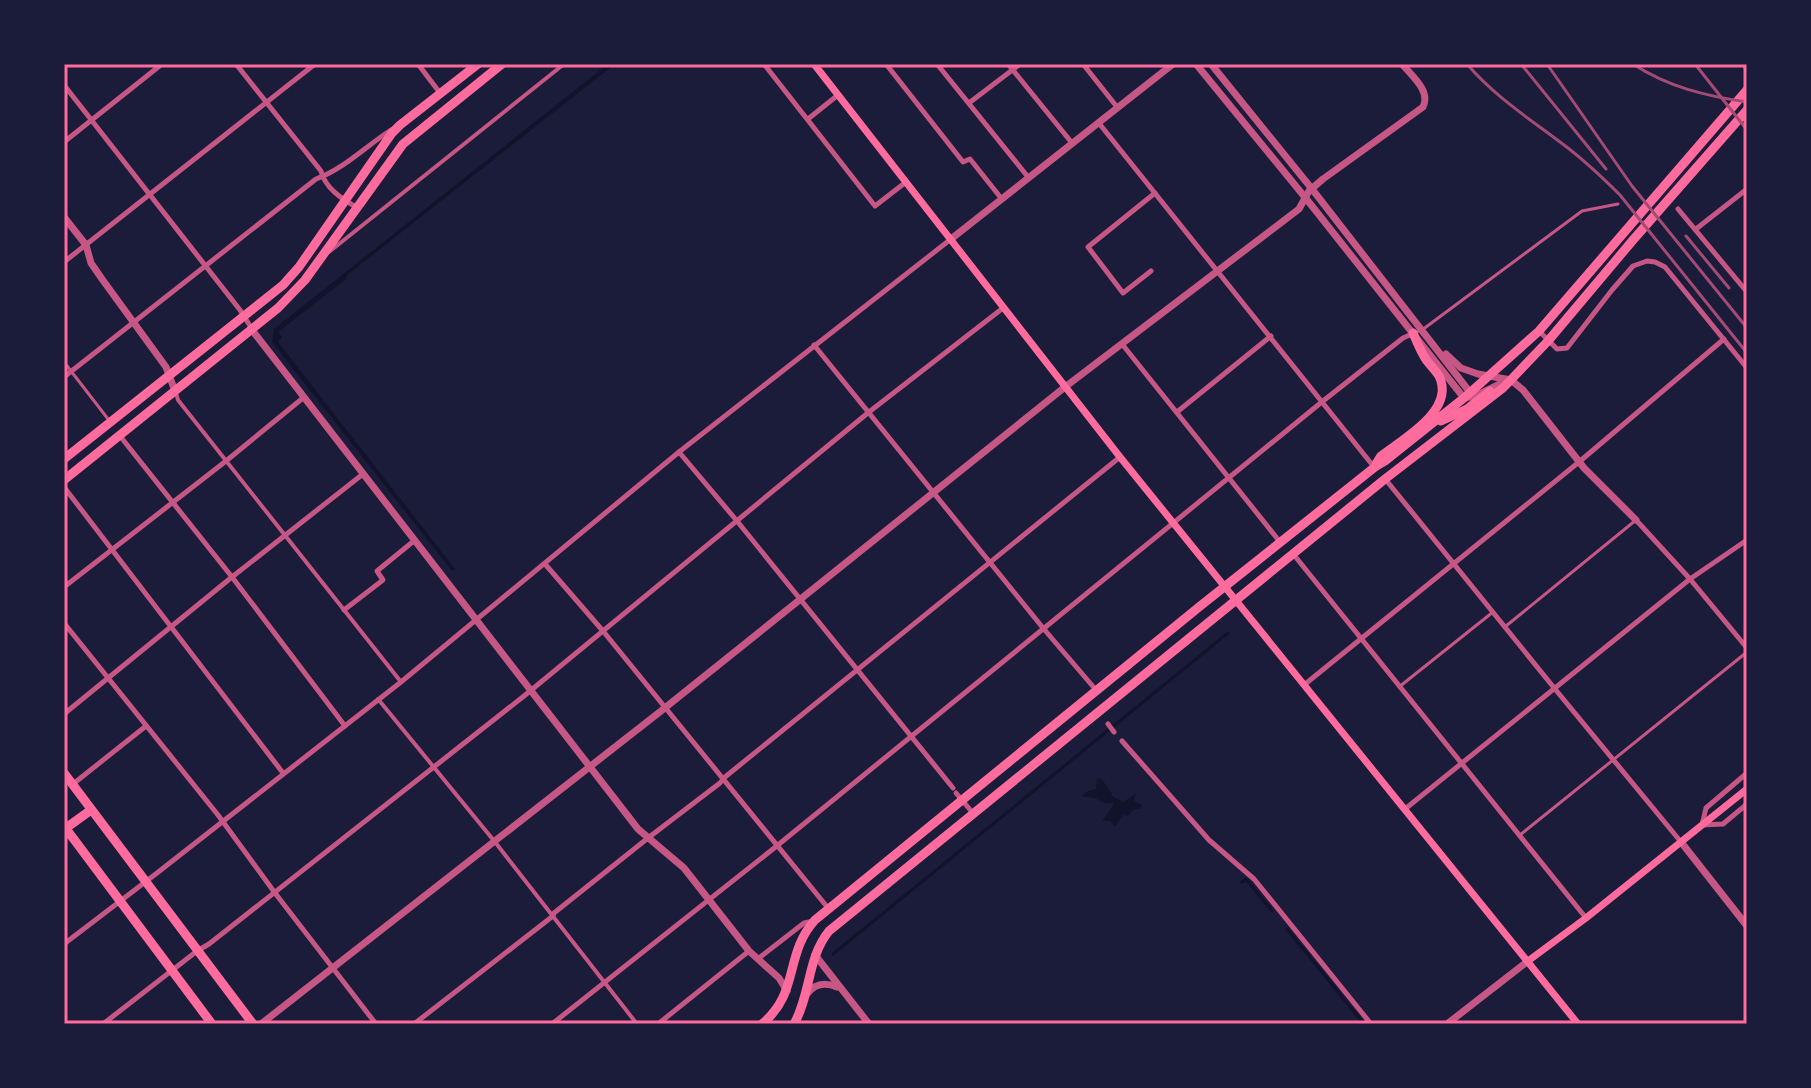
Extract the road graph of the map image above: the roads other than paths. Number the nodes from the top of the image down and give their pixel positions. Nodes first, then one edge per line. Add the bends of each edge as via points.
1 (162, 64) edge
2 (236, 64) edge
3 (315, 64) edge
4 (418, 64) edge
5 (478, 64) edge
6 (502, 64) edge
7 (564, 64) edge
8 (764, 64) edge
9 (814, 64) edge
10 (886, 64) edge
11 (937, 64) edge
12 (1008, 64) edge
13 (1020, 64) edge
14 (1083, 64) edge
15 (1173, 64) edge
16 (1196, 64) edge
17 (1211, 64) edge
18 (1402, 64) edge
19 (1012, 70) junction
20 (64, 85) edge
21 (1747, 90) edge
22 (440, 93) junction
23 (838, 95) junction
24 (267, 103) junction
25 (969, 103) junction
26 (450, 106) junction
27 (1117, 107) junction
28 (1747, 110) edge
29 (92, 120) junction
30 (807, 120) junction
31 (1098, 122) junction
32 (400, 125) junction
33 (64, 142) edge
34 (1072, 143) junction
35 (321, 177) junction
36 (1028, 177) junction
37 (906, 182) junction
38 (1312, 189) junction
39 (1747, 189) edge
40 (1155, 193) junction
41 (150, 195) junction
42 (1001, 198) junction
43 (1305, 198) junction
44 (345, 201) junction
45 (1618, 204) dead end
46 (356, 207) junction
47 (1678, 209) dead end
48 (64, 217) edge
49 (1696, 229) junction
50 (951, 239) junction
51 (86, 245) junction
52 (320, 259) junction
53 (64, 262) edge
54 (205, 266) junction
55 (1218, 270) junction
56 (1151, 271) dead end
57 (1747, 292) edge
58 (1003, 308) junction
59 (244, 317) junction
60 (133, 323) junction
61 (252, 330) junction
62 (1539, 331) junction
63 (1417, 332) junction
64 (1271, 336) junction
65 (1724, 339) junction
66 (1548, 341) junction
67 (1122, 343) junction
68 (814, 345) junction
69 (1509, 359) junction
70 (64, 362) edge
71 (1747, 368) edge
72 (71, 371) junction
73 (169, 376) junction
74 (1490, 376) junction
75 (64, 377) edge
76 (1511, 380) junction
77 (1065, 387) junction
78 (175, 391) junction
79 (303, 398) junction
80 (1473, 399) junction
81 (1323, 401) junction
82 (869, 412) junction
83 (1177, 412) junction
84 (111, 422) junction
85 (119, 435) junction
86 (679, 452) junction
87 (1120, 457) junction
88 (64, 459) edge
89 (226, 461) junction
90 (1579, 462) junction
91 (1375, 467) junction
92 (363, 474) junction
93 (1229, 478) junction
94 (1385, 479) junction
95 (64, 480) edge
96 (64, 487) edge
97 (934, 492) junction
98 (172, 503) junction
99 (1636, 520) junction
100 (737, 521) junction
101 (1174, 523) junction
102 (286, 536) junction
103 (415, 540) junction
104 (1747, 540) edge
105 (1280, 542) junction
106 (112, 551) junction
107 (1293, 554) junction
108 (990, 562) junction
109 (1452, 563) junction
110 (545, 564) junction
111 (232, 577) junction
112 (1690, 579) junction
113 (64, 587) edge
114 (1224, 587) junction
115 (801, 599) junction
116 (1236, 601) junction
117 (344, 610) junction
118 (1493, 612) junction
119 (477, 620) junction
120 (64, 623) edge
121 (171, 627) junction
122 (1505, 627) junction
123 (1043, 628) junction
124 (603, 631) junction
125 (1361, 639) junction
126 (1747, 650) edge
127 (857, 670) junction
128 (106, 678) junction
129 (401, 682) junction
130 (1303, 685) junction
131 (1399, 687) junction
132 (531, 689) junction
133 (1555, 689) junction
134 (1097, 690) junction
135 (378, 699) junction
136 (665, 707) junction
137 (64, 714) edge
138 (1108, 724) dead end
139 (146, 726) junction
140 (345, 726) junction
141 (1114, 732) dead end
142 (910, 736) junction
143 (1122, 741) dead end
144 (1613, 760) junction
145 (1460, 763) junction
146 (433, 767) junction
147 (589, 767) junction
148 (64, 773) edge
149 (283, 773) junction
150 (1747, 773) edge
151 (722, 780) junction
152 (73, 784) junction
153 (1747, 789) edge
154 (957, 794) junction
155 (1747, 804) edge
156 (1405, 809) junction
157 (91, 810) junction
158 (972, 812) junction
159 (221, 821) junction
160 (1702, 825) junction
161 (65, 828) edge
162 (1520, 835) junction
163 (648, 838) junction
164 (495, 842) junction
165 (1681, 842) junction
166 (776, 845) junction
167 (145, 882) junction
168 (275, 893) junction
169 (709, 900) junction
170 (121, 901) junction
171 (829, 909) junction
172 (553, 916) junction
173 (1586, 918) junction
174 (815, 920) junction
175 (1747, 926) edge
176 (64, 944) edge
177 (197, 951) junction
178 (749, 951) junction
179 (815, 955) junction
180 (759, 958) junction
181 (1528, 961) junction
182 (332, 969) junction
183 (173, 970) junction
184 (605, 983) junction
185 (787, 991) junction
186 (842, 991) junction
187 (807, 994) junction
188 (418, 1023) edge
189 (103, 1024) edge
190 (212, 1024) edge
191 (253, 1024) edge
192 (261, 1024) edge
193 (376, 1024) edge
194 (552, 1024) edge
195 (637, 1024) edge
196 (658, 1024) edge
197 (762, 1024) edge
198 (794, 1024) edge
199 (869, 1024) edge
200 (1371, 1024) edge
201 (1447, 1024) edge
202 (1578, 1024) edge

1 - 29 street
2 - 24 street
3 - 24 street
4 - 22 street
5 - 22 highway
6 - 26 highway
7 - 52 street
8 - 30 street
9 - 23 main road
10 - 42 street via 963,162 970,159
11 - 25 street
12 - 19 street
13 - 19 street
14 - 27 street
15 - 27 street
16 - 43 street
17 - 38 street
18 - 38 street via 1424,92 1423,107
19 - 25 street
19 - 34 street
20 - 29 street
21 - 62 highway
22 - 26 highway
22 - 32 highway
23 - 30 street
23 - 37 main road
24 - 35 street
24 - 41 street
25 - 36 street
26 - 46 highway via 403,144
27 - 31 street
28 - 66 highway
29 - 33 street
29 - 41 street
30 - 37 street via 875,206
31 - 34 street
31 - 40 street
32 - 35 street
32 - 44 highway
34 - 36 street
35 - 44 street
35 - 54 street
36 - 42 street
37 - 50 main road
38 - 43 street
38 - 63 street
39 - 49 street
40 - 55 street
40 - 56 street via 1088,247 1123,293
41 - 51 street
41 - 54 street
42 - 50 street
43 - 55 street via 1299,209
43 - 63 street
44 - 46 street
44 - 59 highway via 299,267
45 - 63 lane via 1582,211
46 - 52 highway
47 - 49 street
48 - 51 street
49 - 57 street
50 - 58 main road
50 - 68 street
51 - 53 street
51 - 60 street via 91,263
52 - 61 highway via 294,292
54 - 59 street
54 - 60 street
55 - 64 street
55 - 67 street
58 - 77 main road
58 - 82 street
59 - 61 street
59 - 73 highway
60 - 72 street
60 - 73 street
61 - 78 highway
61 - 79 street
62 - 66 street
62 - 69 highway
63 - 74 street via 1435,340 1456,365
63 - 80 street
63 - 81 street
63 - 91 highway via 1426,359 1438,374 1442,398 1434,414 1381,456
64 - 81 street
64 - 83 street
65 - 66 street via 1665,267 1647,261 1630,269 1569,347 1557,349
65 - 71 street
65 - 90 street
66 - 76 highway
67 - 77 street
67 - 83 street
68 - 82 street
68 - 86 street
69 - 74 highway
69 - 76 street
70 - 72 lane
72 - 75 street
72 - 84 lane
73 - 78 street
73 - 84 highway
74 - 76 street
74 - 80 highway
76 - 80 highway
76 - 90 street
77 - 87 main road
77 - 97 street
78 - 85 highway
78 - 89 street
79 - 89 street
79 - 92 street
80 - 91 highway
80 - 94 highway
81 - 91 street
81 - 93 street
82 - 97 street
82 - 100 street
83 - 93 street
84 - 88 highway
85 - 95 highway
85 - 98 street
86 - 100 street
86 - 110 street
87 - 101 main road
87 - 108 street
89 - 98 street
89 - 102 street
90 - 99 street
90 - 109 street
91 - 105 highway
92 - 102 street
92 - 103 street
93 - 101 street
93 - 105 street
94 - 107 highway
94 - 109 street
96 - 106 street
97 - 108 street
97 - 115 street
98 - 106 street
98 - 111 street
99 - 112 street
99 - 122 lane
100 - 115 street
100 - 124 street
101 - 114 main road
101 - 123 street
102 - 111 street
102 - 117 street
103 - 117 street via 377,571 383,580
103 - 119 street
104 - 112 street
105 - 114 highway
106 - 113 street
106 - 121 street
107 - 116 highway
107 - 125 street
108 - 123 street
108 - 127 street
109 - 118 street
109 - 125 street
110 - 119 street
110 - 124 street
111 - 121 street
111 - 140 street
112 - 126 street
112 - 133 street
114 - 116 main road
114 - 134 highway
115 - 127 street
115 - 136 street
116 - 130 main road
116 - 158 highway
117 - 129 street
118 - 122 street
118 - 131 lane
119 - 129 street
119 - 132 street
120 - 128 street
121 - 128 street
121 - 149 street
122 - 133 street
123 - 134 street
123 - 142 street
124 - 132 street
124 - 136 street
125 - 130 street
125 - 131 street
126 - 144 lane
127 - 142 street
127 - 151 street
128 - 137 street
128 - 139 street
129 - 135 street
130 - 156 main road
131 - 145 street
132 - 146 street
132 - 147 street
133 - 144 street
133 - 145 street
134 - 154 highway
135 - 140 street
135 - 146 street
136 - 147 street
136 - 151 street
138 - 141 street
139 - 152 street
139 - 159 street
140 - 149 street
142 - 154 street
142 - 166 street
143 - 200 street via 1209,840 1254,879
144 - 162 lane
144 - 165 street
145 - 156 street
145 - 162 street
146 - 164 street
146 - 168 street
147 - 163 street
147 - 164 street
148 - 152 highway
149 - 159 street
150 - 160 street via 1706,808
151 - 163 street
151 - 166 street
152 - 157 highway
153 - 160 main road
154 - 158 street
154 - 171 highway
155 - 160 street via 1723,824
156 - 181 main road
157 - 161 highway
157 - 167 highway
158 - 179 highway via 829,931
159 - 167 street
159 - 168 street
160 - 165 main road
161 - 170 highway
162 - 173 street
163 - 169 street via 684,868
163 - 172 street
164 - 172 street
164 - 182 street
165 - 173 main road
165 - 175 street
166 - 169 street
166 - 171 street
167 - 170 street
167 - 177 highway
168 - 177 street
168 - 182 street
169 - 178 street
169 - 184 street
170 - 176 street
170 - 183 highway
171 - 174 highway
172 - 184 street
172 - 188 street
173 - 181 main road
174 - 180 street
174 - 185 highway via 799,945
177 - 183 street
177 - 191 highway
178 - 180 street
178 - 196 street
179 - 186 street
179 - 187 highway
180 - 185 street
181 - 201 street
181 - 202 main road
182 - 192 street
182 - 193 street
183 - 189 street
183 - 190 highway
184 - 194 street
184 - 195 street
185 - 197 highway
186 - 187 street via 826,983
186 - 199 street
187 - 198 highway

